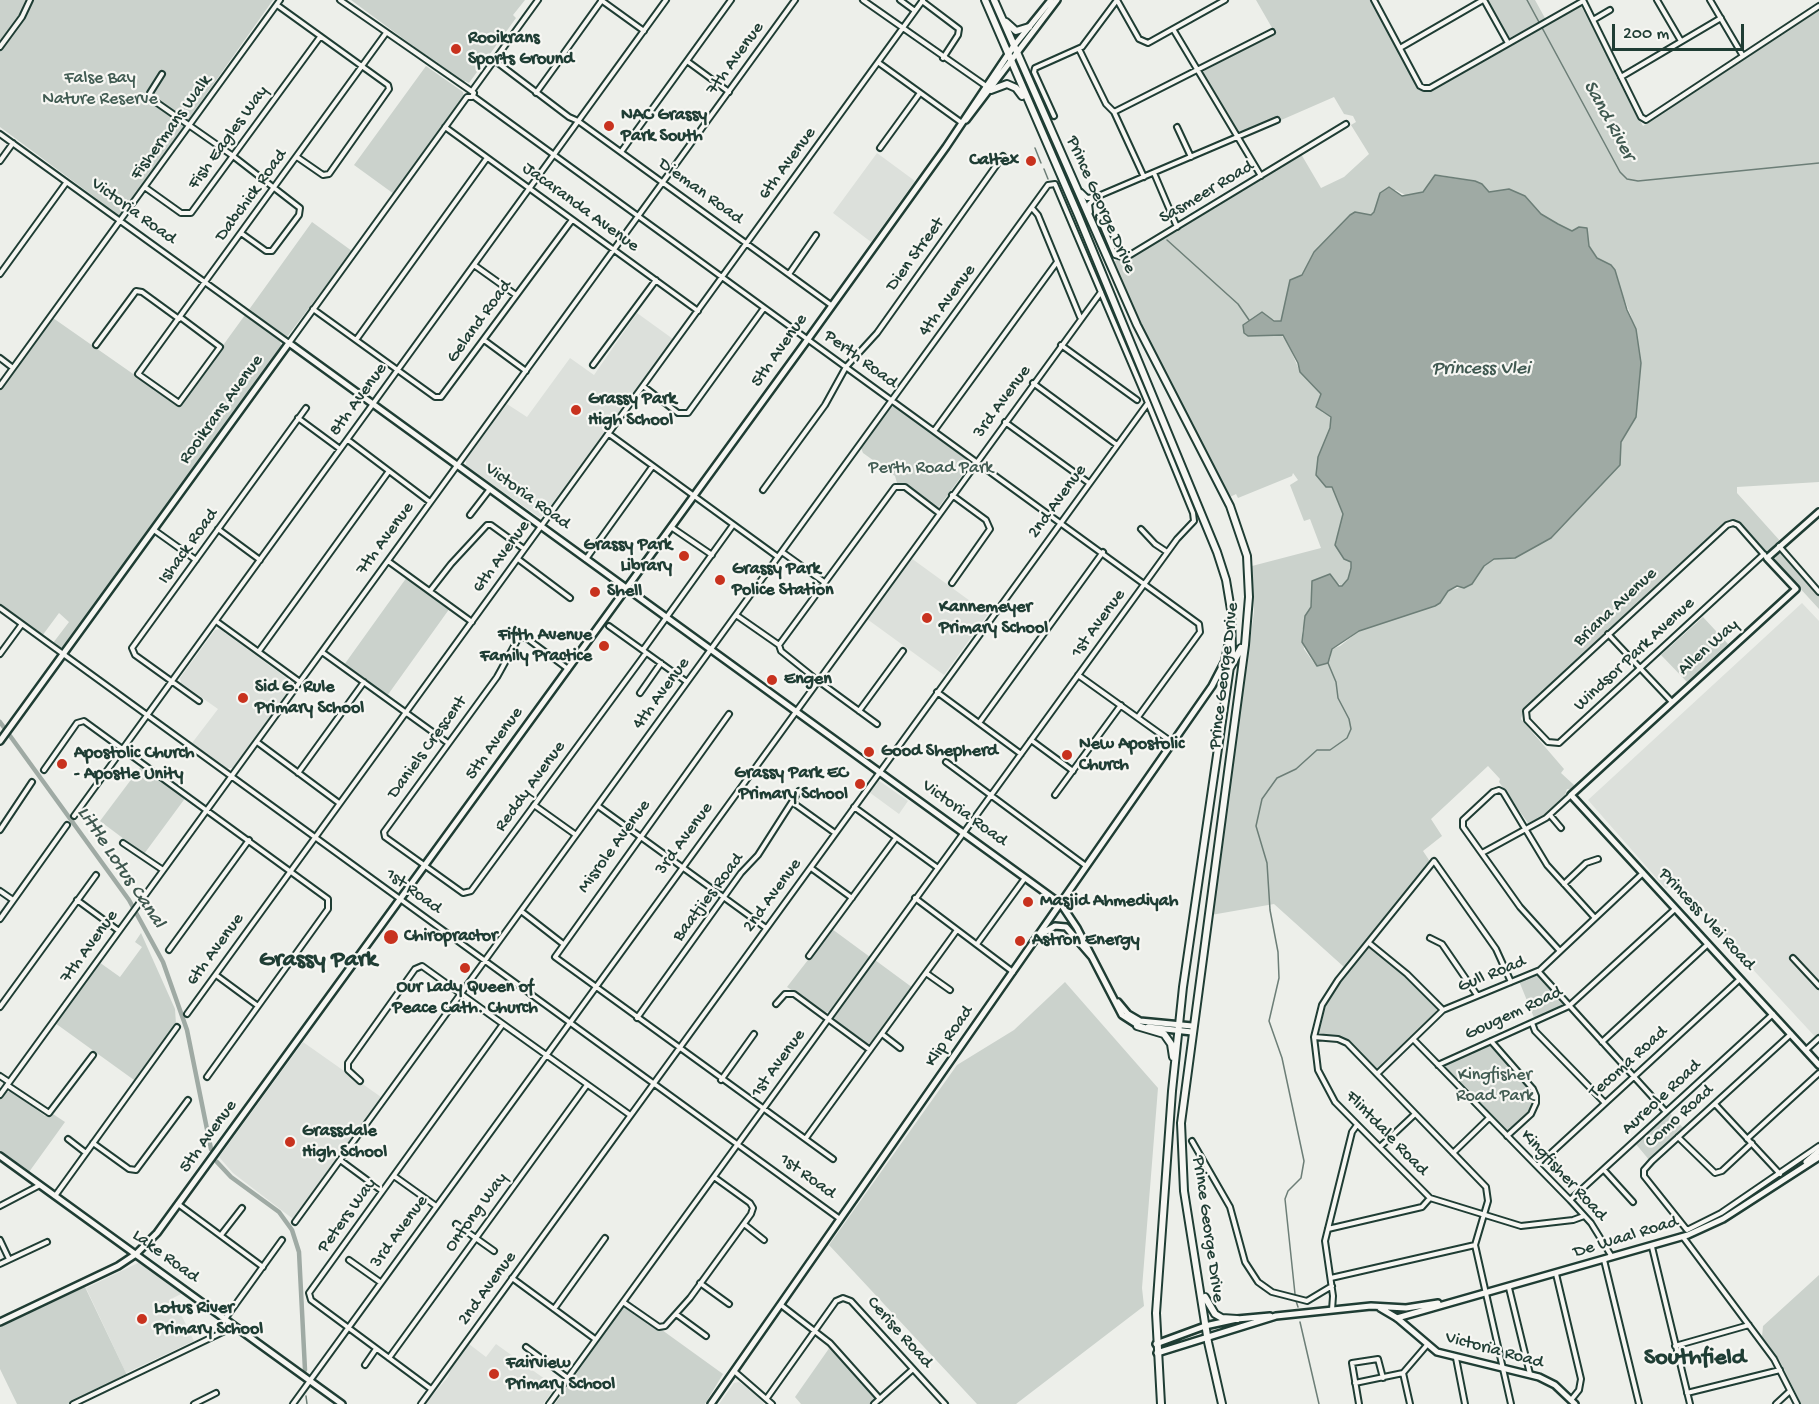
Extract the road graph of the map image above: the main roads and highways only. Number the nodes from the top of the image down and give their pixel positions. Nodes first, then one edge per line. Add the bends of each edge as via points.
1 (985, 0) edge
2 (995, 0) edge
3 (1029, 27) road end
4 (988, 88) road end
5 (1034, 114) junction
6 (1247, 629) junction
7 (1230, 669) junction
8 (1137, 1026) road end
9 (1174, 1072) junction
10 (1200, 1288) junction
11 (1237, 1319) road end
12 (1161, 1404) edge
13 (1222, 1404) edge

1 - 5 main road, Prince George Drive
2 - 3 main road via 1010,28 1020,31
2 - 6 main road, Prince George Drive via 1141,334 1238,523 1249,575
4 - 5 main road via 1002,84 1014,87
5 - 7 main road, Prince George Drive via 1217,552 1232,616
6 - 7 main road
6 - 10 main road, Prince George Drive via 1183,1100 1183,1182
7 - 9 main road, Prince George Drive
8 - 9 main road via 1167,1037 1173,1050
9 - 12 main road, Prince George Drive via 1157,1283 1156,1344
10 - 11 main road via 1215,1314
10 - 13 main road, Prince George Drive

